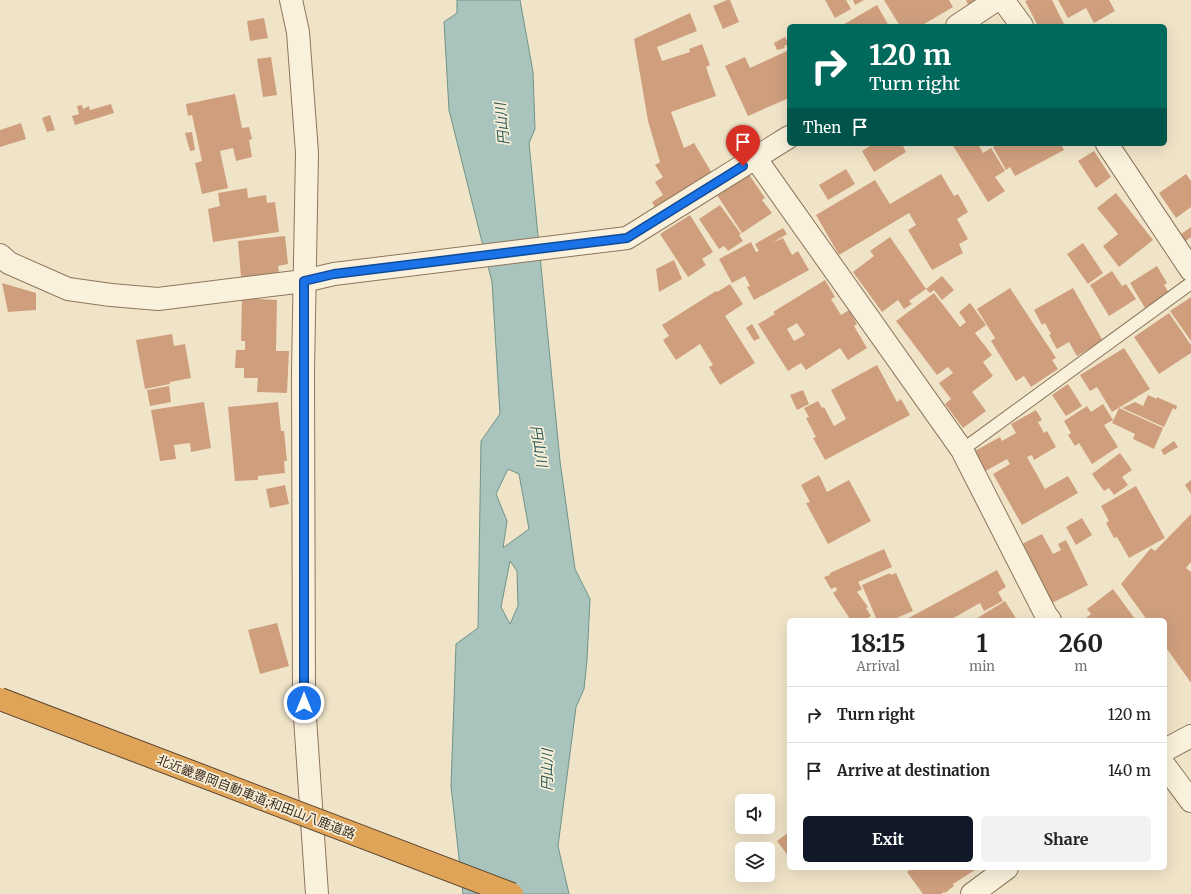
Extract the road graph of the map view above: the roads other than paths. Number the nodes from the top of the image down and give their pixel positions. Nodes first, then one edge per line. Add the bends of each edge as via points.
1 (291, 0) edge
2 (996, 0) edge
3 (1003, 0) edge
4 (960, 24) edge
5 (1021, 24) edge
6 (787, 138) edge
7 (1108, 146) edge
8 (756, 159) junction
9 (0, 255) edge
10 (1191, 270) edge
11 (304, 281) junction
12 (1191, 283) edge
13 (962, 450) junction
14 (1048, 618) edge
15 (0, 699) edge
16 (1191, 736) edge
17 (1167, 749) edge
18 (1167, 769) edge
19 (1191, 801) edge
20 (1004, 870) edge
21 (317, 894) edge
22 (512, 894) edge
23 (972, 894) edge

1 - 11 street via 298,32 307,153
2 - 4 street
3 - 5 street
6 - 8 street
7 - 10 street
8 - 11 street via 627,238 334,274
8 - 13 street
9 - 11 street via 9,263 68,289 111,295 158,299
11 - 21 street via 304,703
12 - 13 lane
13 - 14 street
15 - 22 highway, 北近畿豊岡自動車道;和田山八鹿道路, bridge
16 - 17 street
18 - 19 street
20 - 23 street

